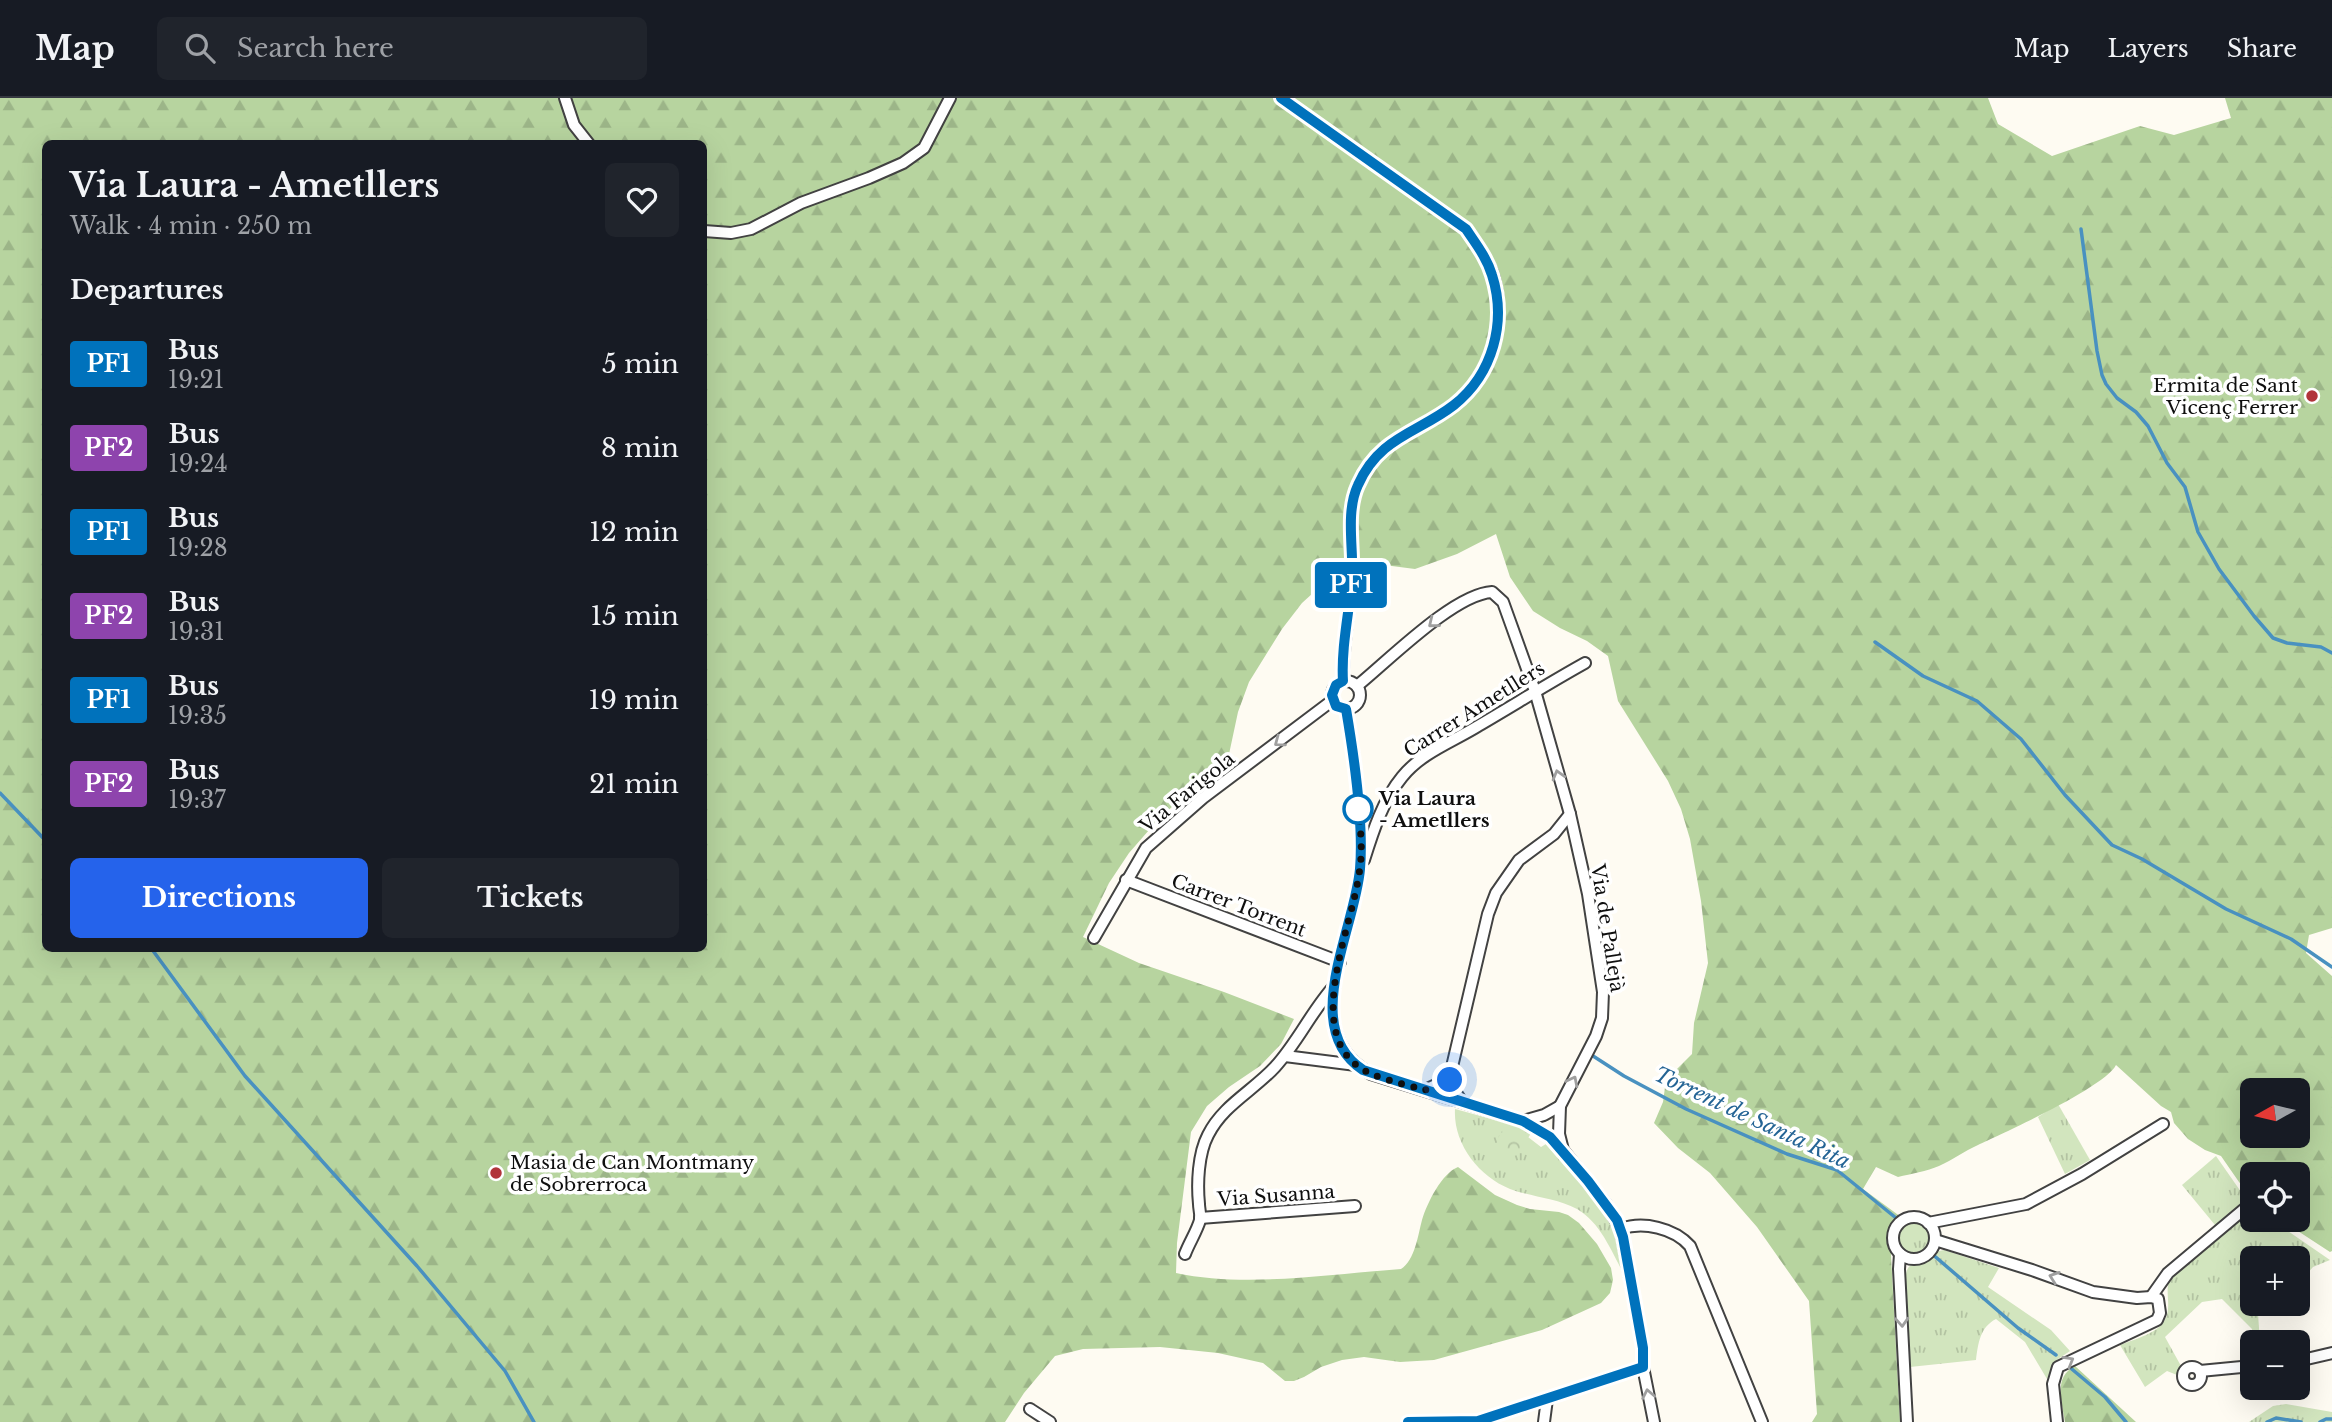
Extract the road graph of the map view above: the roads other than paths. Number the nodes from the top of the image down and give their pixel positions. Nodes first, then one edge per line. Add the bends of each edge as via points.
1 (565, 98) edge
2 (950, 98) edge
3 (1281, 98) edge
4 (586, 140) edge
5 (707, 231) edge
6 (1585, 663) dead end
7 (1343, 681) junction
8 (1357, 687) junction
9 (1535, 691) junction
10 (1333, 700) junction
11 (1346, 709) junction
12 (1570, 814) junction
13 (1555, 834) junction
14 (1576, 848) junction
15 (1360, 872) junction
16 (1126, 880) junction
17 (1094, 938) dead end
18 (1340, 962) junction
19 (1335, 985) junction
20 (1285, 1056) junction
21 (1356, 1065) junction
22 (1451, 1071) junction
23 (1425, 1090) junction
24 (1462, 1102) junction
25 (1560, 1106) junction
26 (1523, 1121) junction
27 (2163, 1124) dead end
28 (1563, 1150) junction
29 (1355, 1206) dead end
30 (2240, 1213) edge
31 (1200, 1218) junction
32 (1928, 1223) junction
33 (1620, 1228) junction
34 (1935, 1240) junction
35 (1185, 1254) dead end
36 (1900, 1254) junction
37 (2151, 1297) junction
38 (2332, 1353) edge
39 (2310, 1358) edge
40 (1643, 1367) junction
41 (2240, 1367) edge
42 (2200, 1371) dead end
43 (1547, 1399) junction
44 (1030, 1409) dead end
45 (1476, 1421) edge
46 (1050, 1422) edge
47 (1408, 1422) edge
48 (1544, 1422) edge
49 (1654, 1422) edge
50 (1762, 1422) edge
51 (1907, 1422) edge
52 (2057, 1422) edge

1 - 4 street via 573,125
2 - 5 street via 923,148 903,163 801,203 751,229
3 - 7 street via 1466,229 1492,275 1499,308 1492,349 1471,390 1394,440 1357,485 1351,506 1353,557
6 - 9 street, Carrer Ametllers
7 - 8 street
7 - 10 street via 1334,688
9 -> 8 street, Via de Pallejà via 1503,603 1492,592 1472,596 1438,617
8 - 11 street via 1359,700
12 -> 9 street, Via de Pallejà
9 - 15 street, Carrer Ametllers via 1413,765 1387,802
10 - 11 street
10 -> 16 street, Via Farigola via 1203,798 1146,848
11 - 15 street via 1359,814
12 - 13 street
12 - 14 street, Via de Pallejà
13 - 14 street
13 - 22 street via 1519,860 1496,893
25 -> 14 street, Via de Pallejà via 1596,1036 1603,1005 1588,894
15 - 18 street
16 - 17 street, Via Farigola
16 - 18 street, Carrer Torrent
18 - 19 street
19 - 20 street
19 - 21 street via 1332,1010 1337,1040
20 - 21 street
20 - 31 street via 1228,1107 1207,1136 1199,1179
21 - 23 street
22 - 23 street via 1444,1081
22 - 24 street via 1452,1087
23 - 24 street
24 - 26 street
25 - 26 street
25 - 28 street, Via de Pallejà
26 - 28 street
27 - 32 street via 2026,1204
28 - 33 street
29 - 31 street, Via Susanna
30 - 37 street via 2168,1273
31 - 35 street
32 - 34 street
32 - 36 street via 1912,1217 1898,1224 1893,1239
33 - 40 street
33 - 50 street via 1642,1225 1676,1235 1690,1246
34 - 36 street via 1924,1256 1916,1259
37 -> 34 street via 2093,1292
36 -> 51 street
52 -> 37 street via 2053,1384 2058,1367 2157,1320 2161,1313 2158,1299
38 - 39 street
40 - 43 street
49 -> 40 street
41 - 42 street
43 - 45 street
43 - 48 street
44 - 46 street
45 - 47 street

